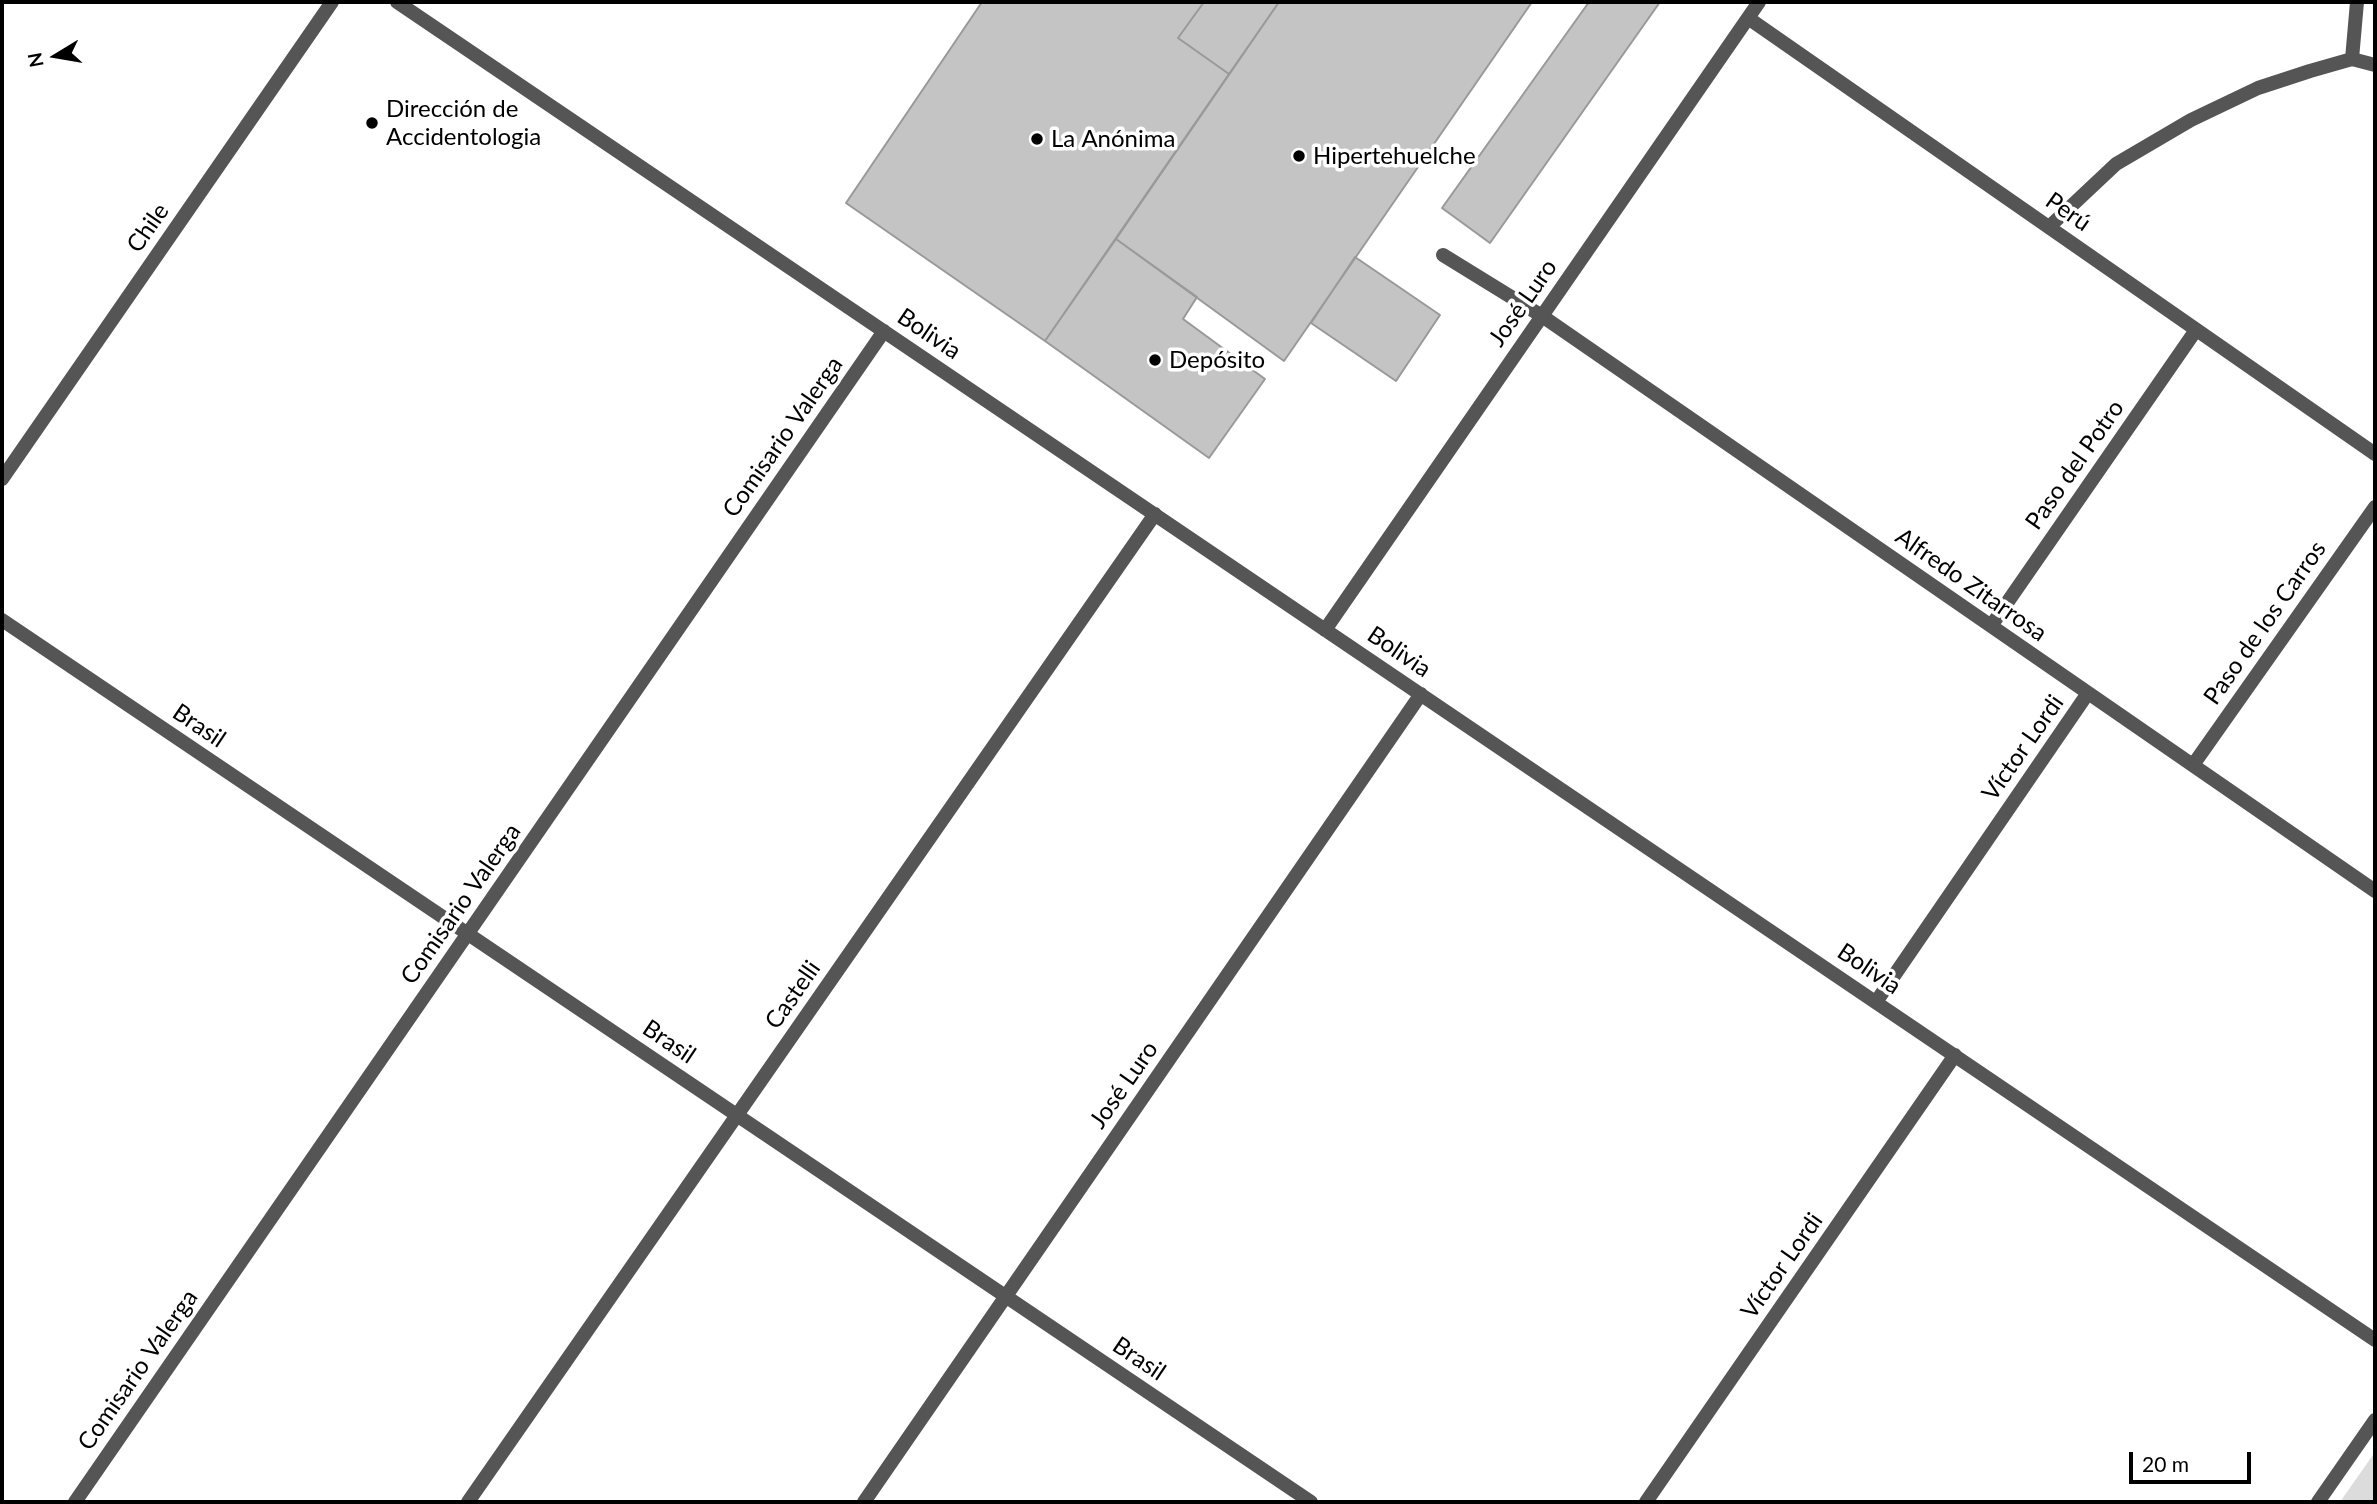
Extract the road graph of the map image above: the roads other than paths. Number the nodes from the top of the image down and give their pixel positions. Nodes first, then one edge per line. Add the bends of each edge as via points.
1 (332, 2) edge
2 (397, 2) edge
3 (1748, 2) edge
4 (1759, 2) edge
5 (2357, 2) edge
6 (1748, 18) junction
7 (2352, 60) junction
8 (2375, 65) edge
9 (2049, 227) junction
10 (1443, 255) dead end
11 (1542, 316) junction
12 (2196, 330) junction
13 (884, 331) junction
14 (2375, 454) edge
15 (2, 479) edge
16 (2375, 507) edge
17 (1155, 514) junction
18 (2, 620) edge
19 (1991, 626) junction
20 (1325, 629) junction
21 (2088, 693) junction
22 (1422, 694) junction
23 (2193, 765) junction
24 (2375, 891) edge
25 (467, 934) junction
26 (1876, 1002) junction
27 (1955, 1055) junction
28 (737, 1115) junction
29 (1006, 1297) junction
30 (2375, 1340) edge
31 (2375, 1420) edge
32 (75, 1502) edge
33 (468, 1502) edge
34 (864, 1502) edge
35 (1311, 1502) edge
36 (1646, 1502) edge
37 (2318, 1502) edge

1 - 15 street, Chile
2 - 13 street, Bolivia
3 - 6 street
4 - 6 street, José Luro
5 - 7 street
6 - 9 street, Perú
6 - 11 street, José Luro
7 - 8 street
7 - 9 street via 2258,88 2191,120 2116,164
9 - 12 street, Perú
10 - 11 street, Alfredo Zitarrosa
11 - 19 street, Alfredo Zitarrosa
11 - 20 street, José Luro
12 - 14 street, Perú
12 - 19 street, Paso del Potro
13 - 17 street, Bolivia
13 - 25 street, Comisario Valerga
16 - 23 street, Paso de los Carros
17 - 20 street, Bolivia
17 - 28 street, Castelli
18 - 25 street, Brasil
19 - 21 street, Alfredo Zitarrosa
20 - 22 street, Bolivia
21 - 23 street, Alfredo Zitarrosa
21 - 26 street, Víctor Lordi
22 - 26 street, Bolivia
22 - 29 street, José Luro
23 - 24 street, Alfredo Zitarrosa
25 - 28 street, Brasil
25 - 32 street, Comisario Valerga
26 - 27 street, Bolivia
27 - 30 street, Bolivia
27 - 36 street, Víctor Lordi
28 - 29 street, Brasil
28 - 33 street, Castelli
29 - 34 street, José Luro
29 - 35 street, Brasil
31 - 37 street

